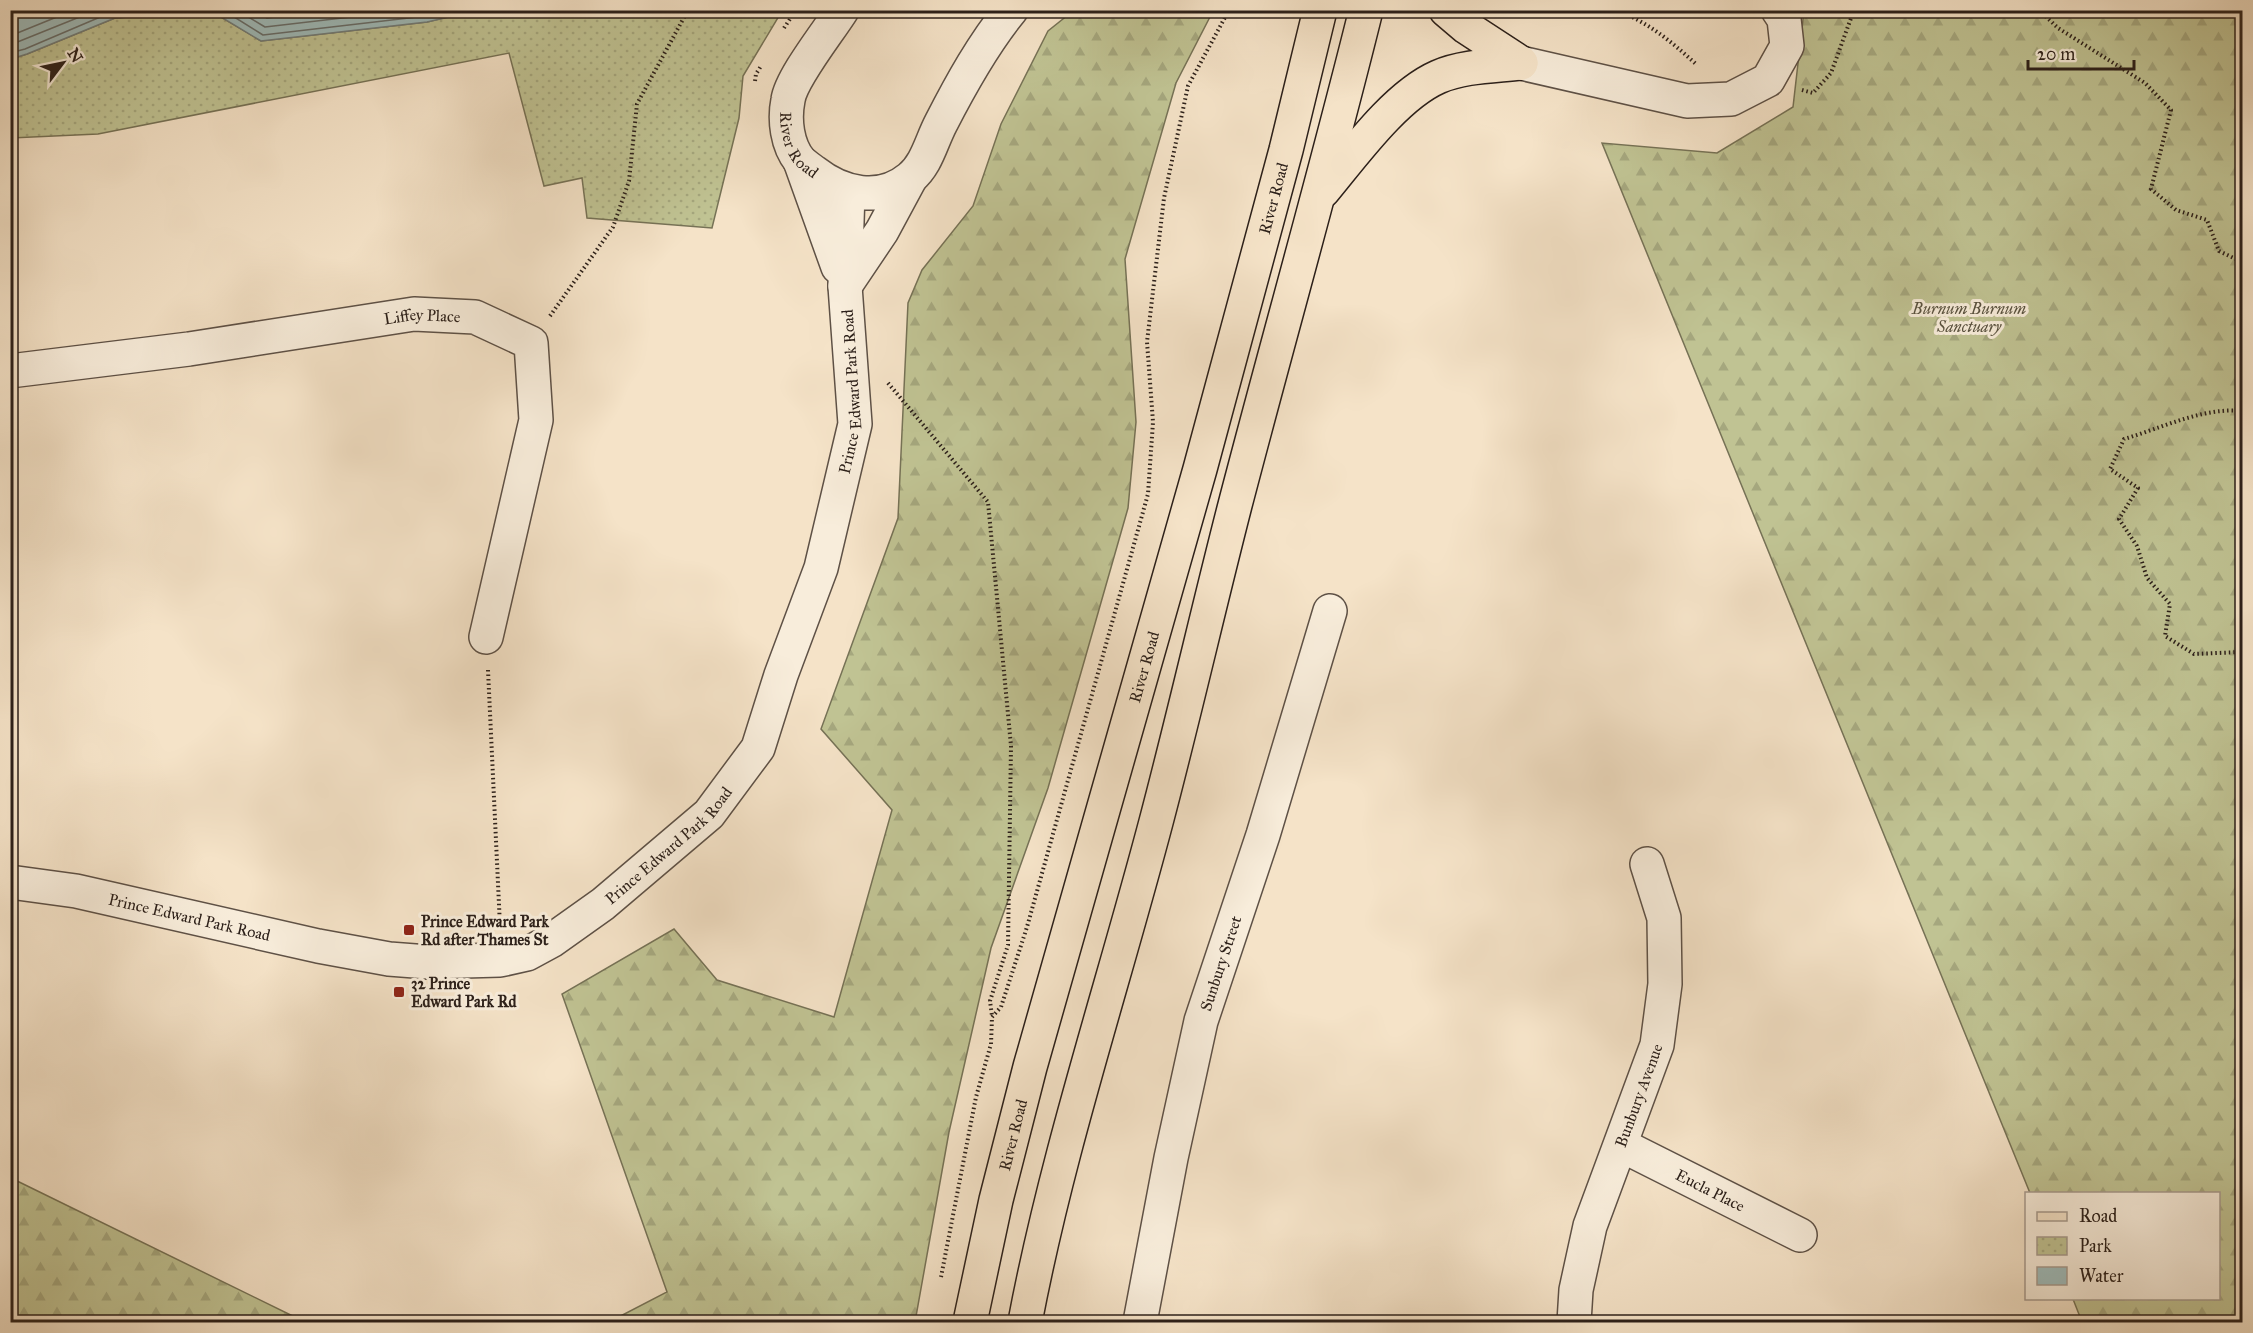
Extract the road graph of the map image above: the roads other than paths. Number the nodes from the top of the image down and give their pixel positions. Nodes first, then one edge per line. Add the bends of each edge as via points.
1 (842, 10) edge
2 (1011, 10) edge
3 (1320, 10) edge
4 (1366, 10) edge
5 (1446, 10) edge
6 (1778, 10) edge
7 (1521, 63) junction
8 (800, 161) junction
9 (910, 178) junction
10 (848, 191) junction
11 (1317, 198) junction
12 (845, 286) junction
13 (10, 371) edge
14 (1330, 611) dead end
15 (486, 637) road end
16 (1647, 864) dead end
17 (10, 882) edge
18 (1621, 1145) junction
19 (1800, 1235) dead end
20 (970, 1323) edge
21 (1025, 1323) edge
22 (1140, 1323) edge
23 (1574, 1323) edge

1 - 8 street, River Road via 788,97 790,142
2 - 9 street, River Road via 982,51 940,124 929,152
3 - 20 main road, River Road via 1200,469 1027,1078
4 - 11 main road
5 - 7 main road
6 - 7 street via 1784,19 1787,46 1768,80 1731,99 1687,101
7 - 11 main road via 1438,77 1416,91 1363,142
8 - 10 street, River Road via 825,181
8 - 12 street
9 - 10 street, River Road via 885,192
9 - 12 street via 882,231
10 - 12 street, Prince Edward Park Road
11 - 21 main road via 1151,840 1069,1131 1038,1251
12 - 17 street, Prince Edward Park Road via 855,424 821,567 758,748 709,814 603,904 527,954 500,960 428,962 389,959 76,891
13 - 15 street, Liffey Place via 189,349 414,314 475,317 531,344 536,420
14 - 22 street, Sunbury Street via 1263,835 1201,1021
16 - 18 street, Bunbury Avenue via 1664,918 1665,984 1658,1046
18 - 19 street, Eucla Place
18 - 23 street, Bunbury Avenue via 1590,1226 1576,1290

